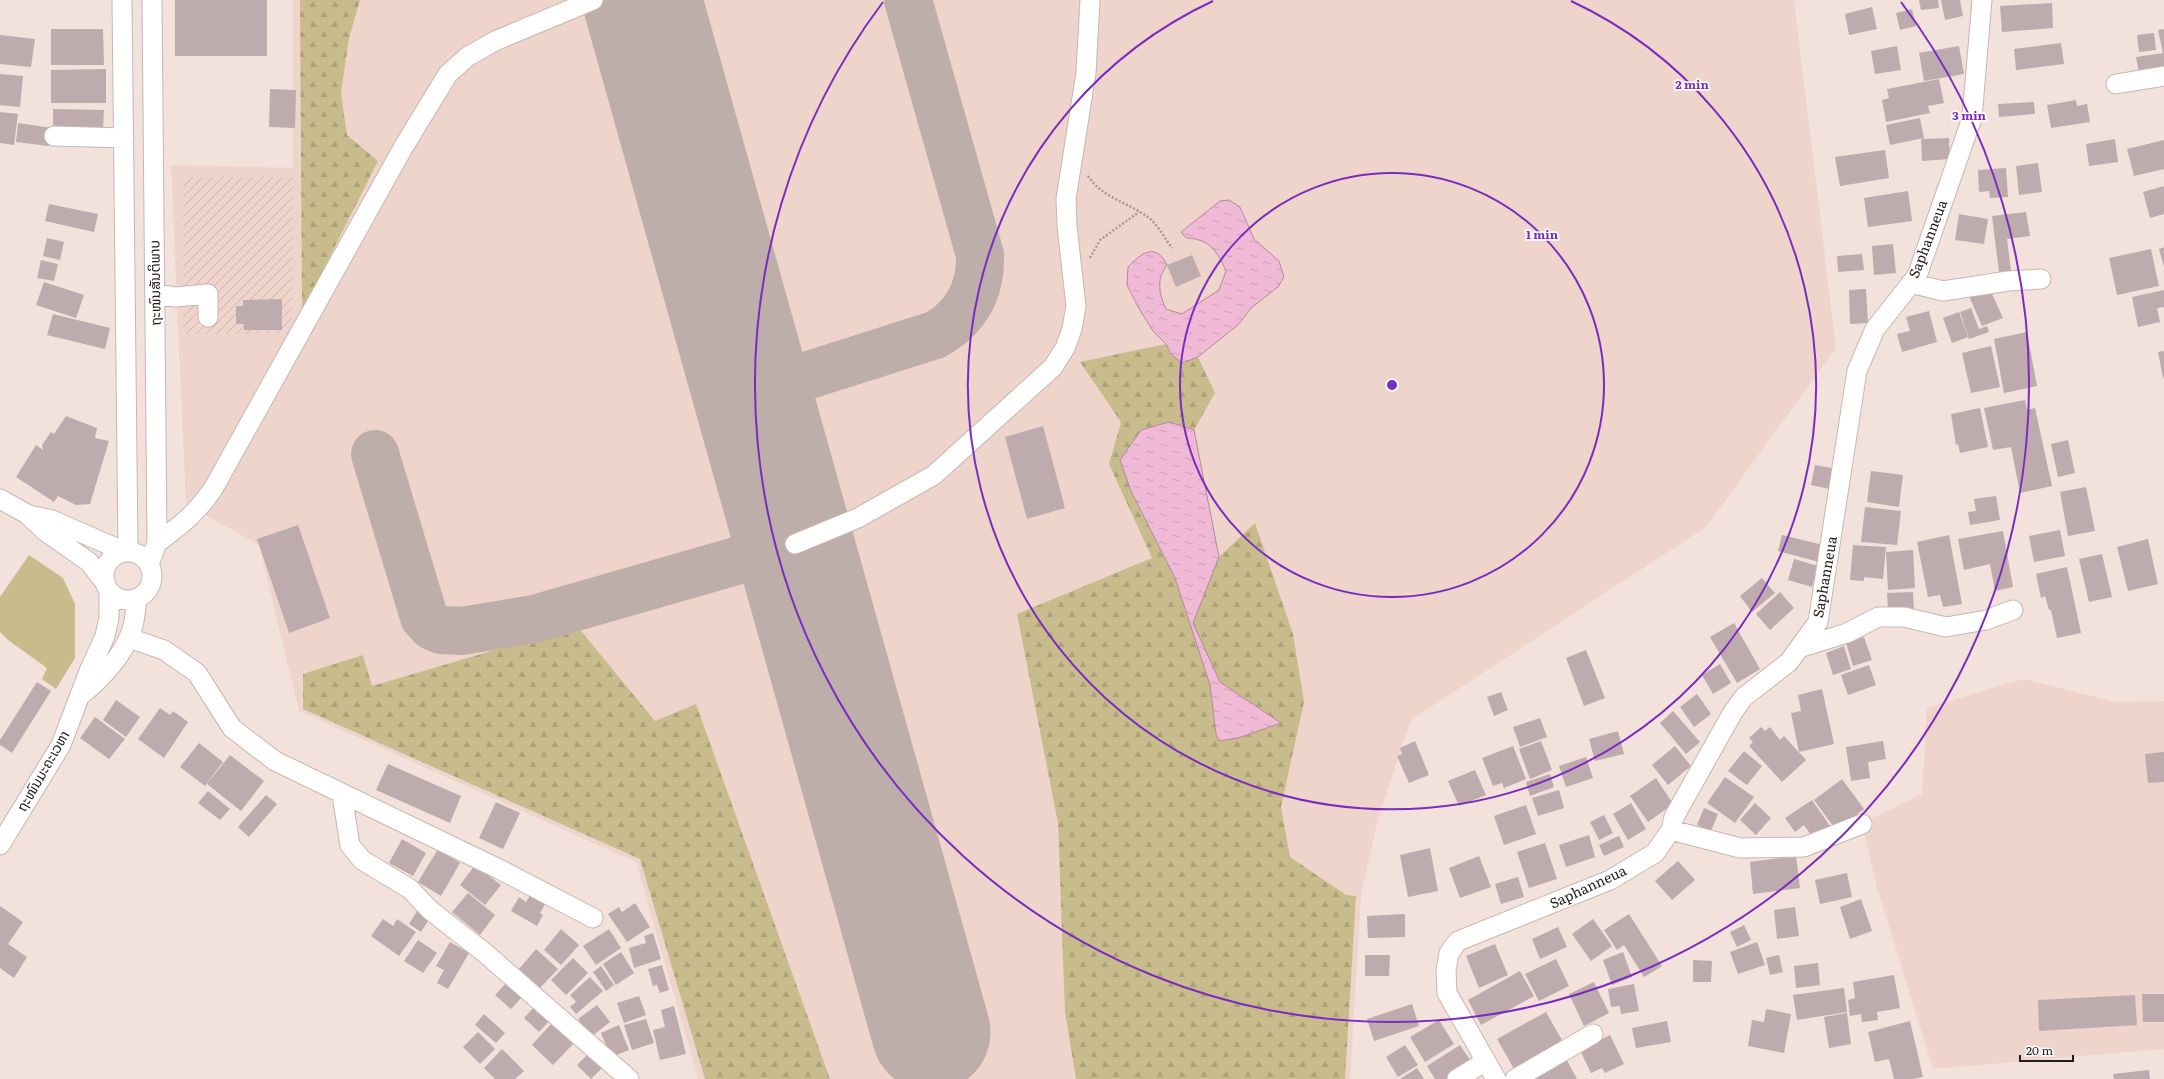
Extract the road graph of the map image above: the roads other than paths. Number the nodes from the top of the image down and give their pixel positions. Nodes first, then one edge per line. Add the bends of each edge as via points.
1 (122, 0) edge
2 (152, 0) edge
3 (593, 0) edge
4 (1090, 0) edge
5 (1982, 0) edge
6 (2164, 76) edge
7 (2116, 84) dead end
8 (54, 136) dead end
9 (124, 138) junction
10 (2041, 278) dead end
11 (1912, 283) junction
12 (155, 294) junction
13 (208, 317) dead end
14 (0, 499) edge
15 (27, 514) junction
16 (157, 543) junction
17 (795, 544) dead end
18 (125, 551) junction
19 (149, 564) junction
20 (108, 587) junction
21 (137, 598) junction
22 (2013, 610) dead end
23 (129, 638) junction
24 (1799, 648) junction
25 (81, 695) junction
26 (342, 795) junction
27 (1862, 824) dead end
28 (1671, 830) junction
29 (0, 845) edge
30 (593, 918) dead end
31 (1593, 1034) dead end
32 (1486, 1061) junction
33 (629, 1079) edge
34 (1456, 1079) edge
35 (1496, 1079) edge
36 (1515, 1079) edge

1 - 9 street
2 - 12 street, ຖະໜົນສັນຕິພາບ
3 - 16 street via 495,41 467,57 448,74 404,146 213,489 189,519
4 - 17 street via 1086,73 1066,199 1076,306 1065,348 1053,367 934,475 858,518
5 - 11 street, Saphanneua via 1972,118 1917,276
6 - 7 street
8 - 9 street
9 - 18 street
10 - 11 street via 1943,291
11 - 24 street, Saphanneua via 1875,329 1857,371 1818,622
12 - 13 street via 208,294
12 - 16 street, ຖະໜົນສັນຕິພາບ
14 - 15 street
15 - 18 street via 52,520
15 - 20 street via 46,532 89,562
16 - 19 street, ຖະໜົນສັນຕິພາບ
18 - 19 street via 144,557
18 - 20 street via 109,562 104,576
19 - 21 street via 152,580 150,588
20 - 21 street via 122,599
20 - 25 street, ຖະໜົນມະຄະເວຫາ via 109,618 105,636
21 - 23 street
22 - 24 street via 1986,620 1946,627 1904,616 1878,617 1847,633
23 - 25 street via 99,681
23 - 26 street via 164,650 197,673 232,728 275,761
24 - 28 street, Saphanneua via 1789,662 1744,697 1733,712 1674,817
25 - 29 street, ຖະໜົນມະຄະເວຫາ via 61,745
26 - 30 street via 499,869
26 - 33 street via 350,845 362,860 410,889 430,910 485,953
27 - 28 street via 1804,847 1740,848
28 - 32 street, Saphanneua via 1655,853 1610,880 1458,941 1449,953 1446,970 1447,993
31 - 36 street
32 - 34 street
32 - 35 street, Saphanneua

